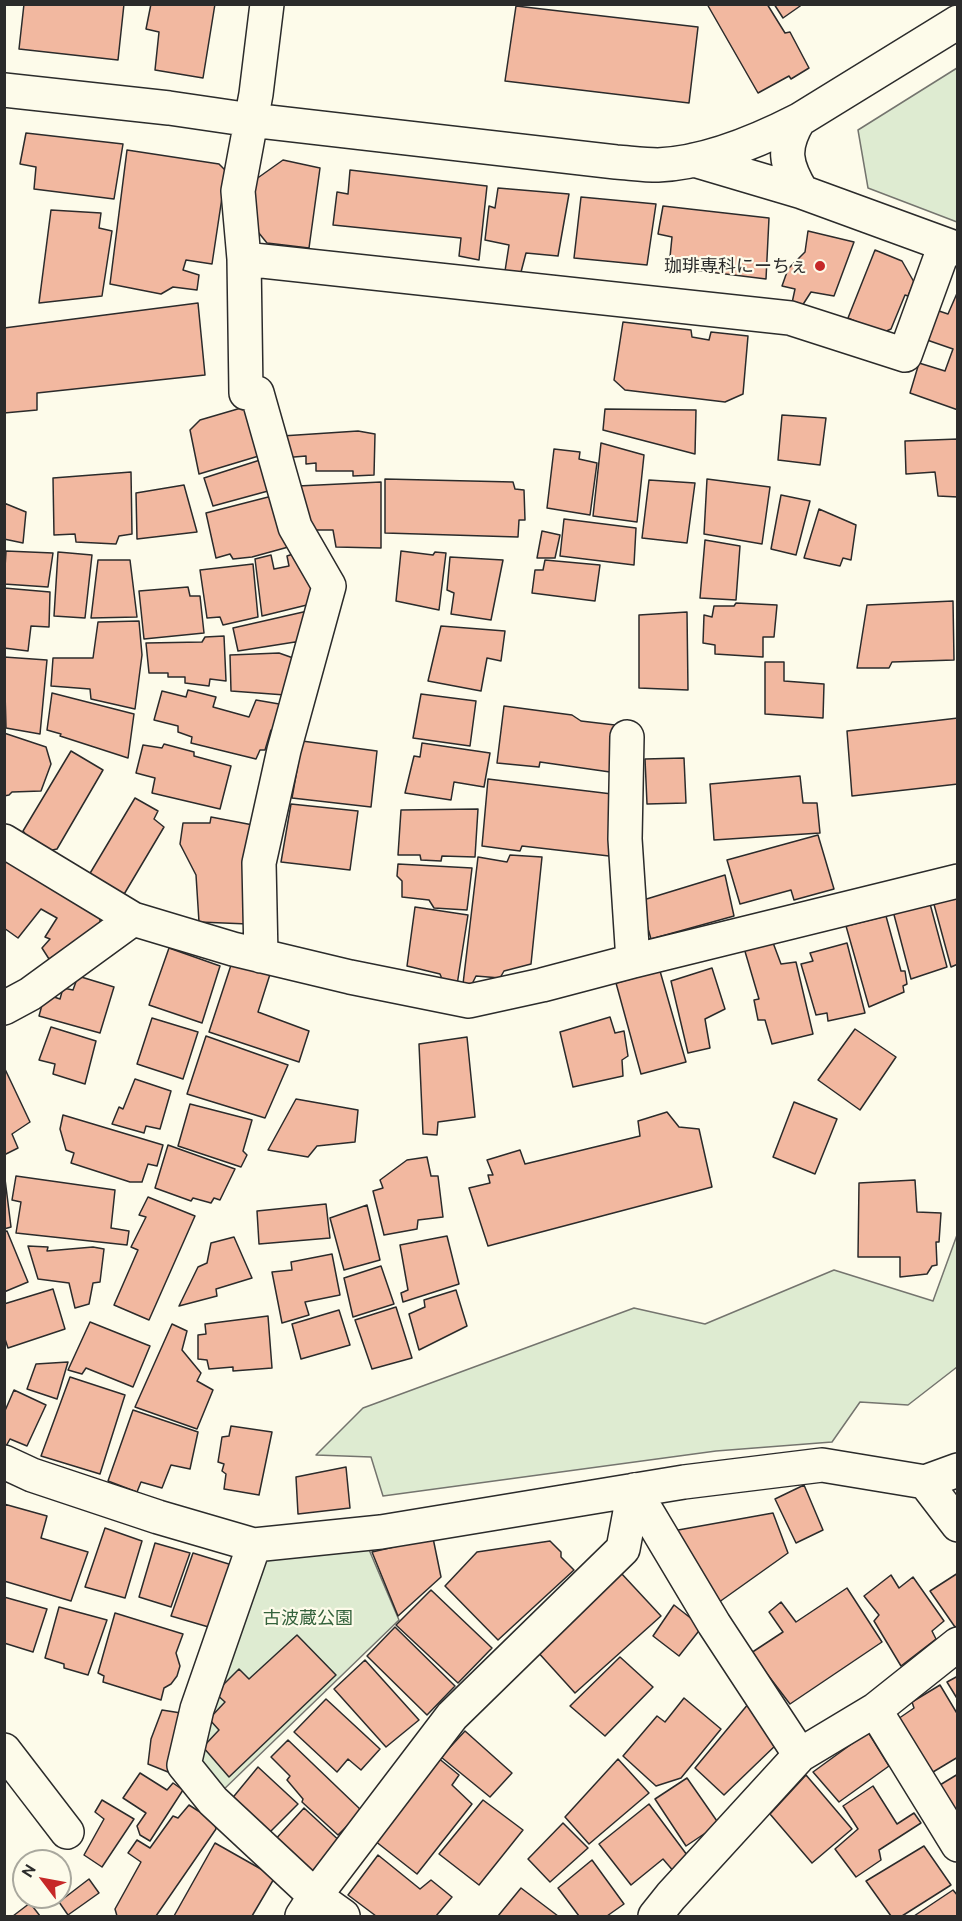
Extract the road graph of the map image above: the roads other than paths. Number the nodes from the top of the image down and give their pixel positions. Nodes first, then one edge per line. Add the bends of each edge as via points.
1 (267, 4) edge
2 (957, 22) edge
3 (4, 90) edge
4 (250, 120) junction
5 (799, 120) junction
6 (694, 160) junction
7 (802, 192) junction
8 (951, 247) edge
9 (244, 259) junction
10 (627, 737) dead end
11 (4, 841) edge
12 (957, 881) edge
13 (133, 919) junction
14 (261, 956) junction
15 (633, 961) junction
16 (4, 1008) edge
17 (4, 1462) edge
18 (957, 1470) edge
19 (925, 1482) junction
20 (634, 1490) junction
21 (957, 1525) edge
22 (254, 1545) junction
23 (957, 1644) edge
24 (875, 1710) junction
25 (4, 1750) edge
26 (800, 1755) junction
27 (67, 1832) dead end
28 (957, 1845) edge
29 (308, 1906) edge
30 (343, 1917) edge
31 (655, 1917) edge

1 - 4 street
2 - 5 street
3 - 4 street
4 - 6 street via 616,162 657,165
4 - 9 street via 238,191
5 - 6 street via 772,134
5 - 7 street via 787,150 790,173
6 - 7 street
7 - 8 street
8 - 9 street via 905,355 790,318
9 - 14 street via 252,393 296,527 329,586 284,750 259,863
10 - 15 street via 625,839
11 - 13 street
12 - 15 street
13 - 14 street
13 - 16 street via 30,994
14 - 15 street via 469,1001
17 - 22 street via 148,1514
18 - 19 street
19 - 20 street via 822,1465
19 - 21 street
20 - 22 street via 381,1532
20 - 26 street
20 - 29 street via 624,1549 452,1716
22 - 29 street via 197,1709 184,1765
23 - 24 street
24 - 26 street
24 - 28 street
25 - 27 street
26 - 31 street
29 - 30 street

